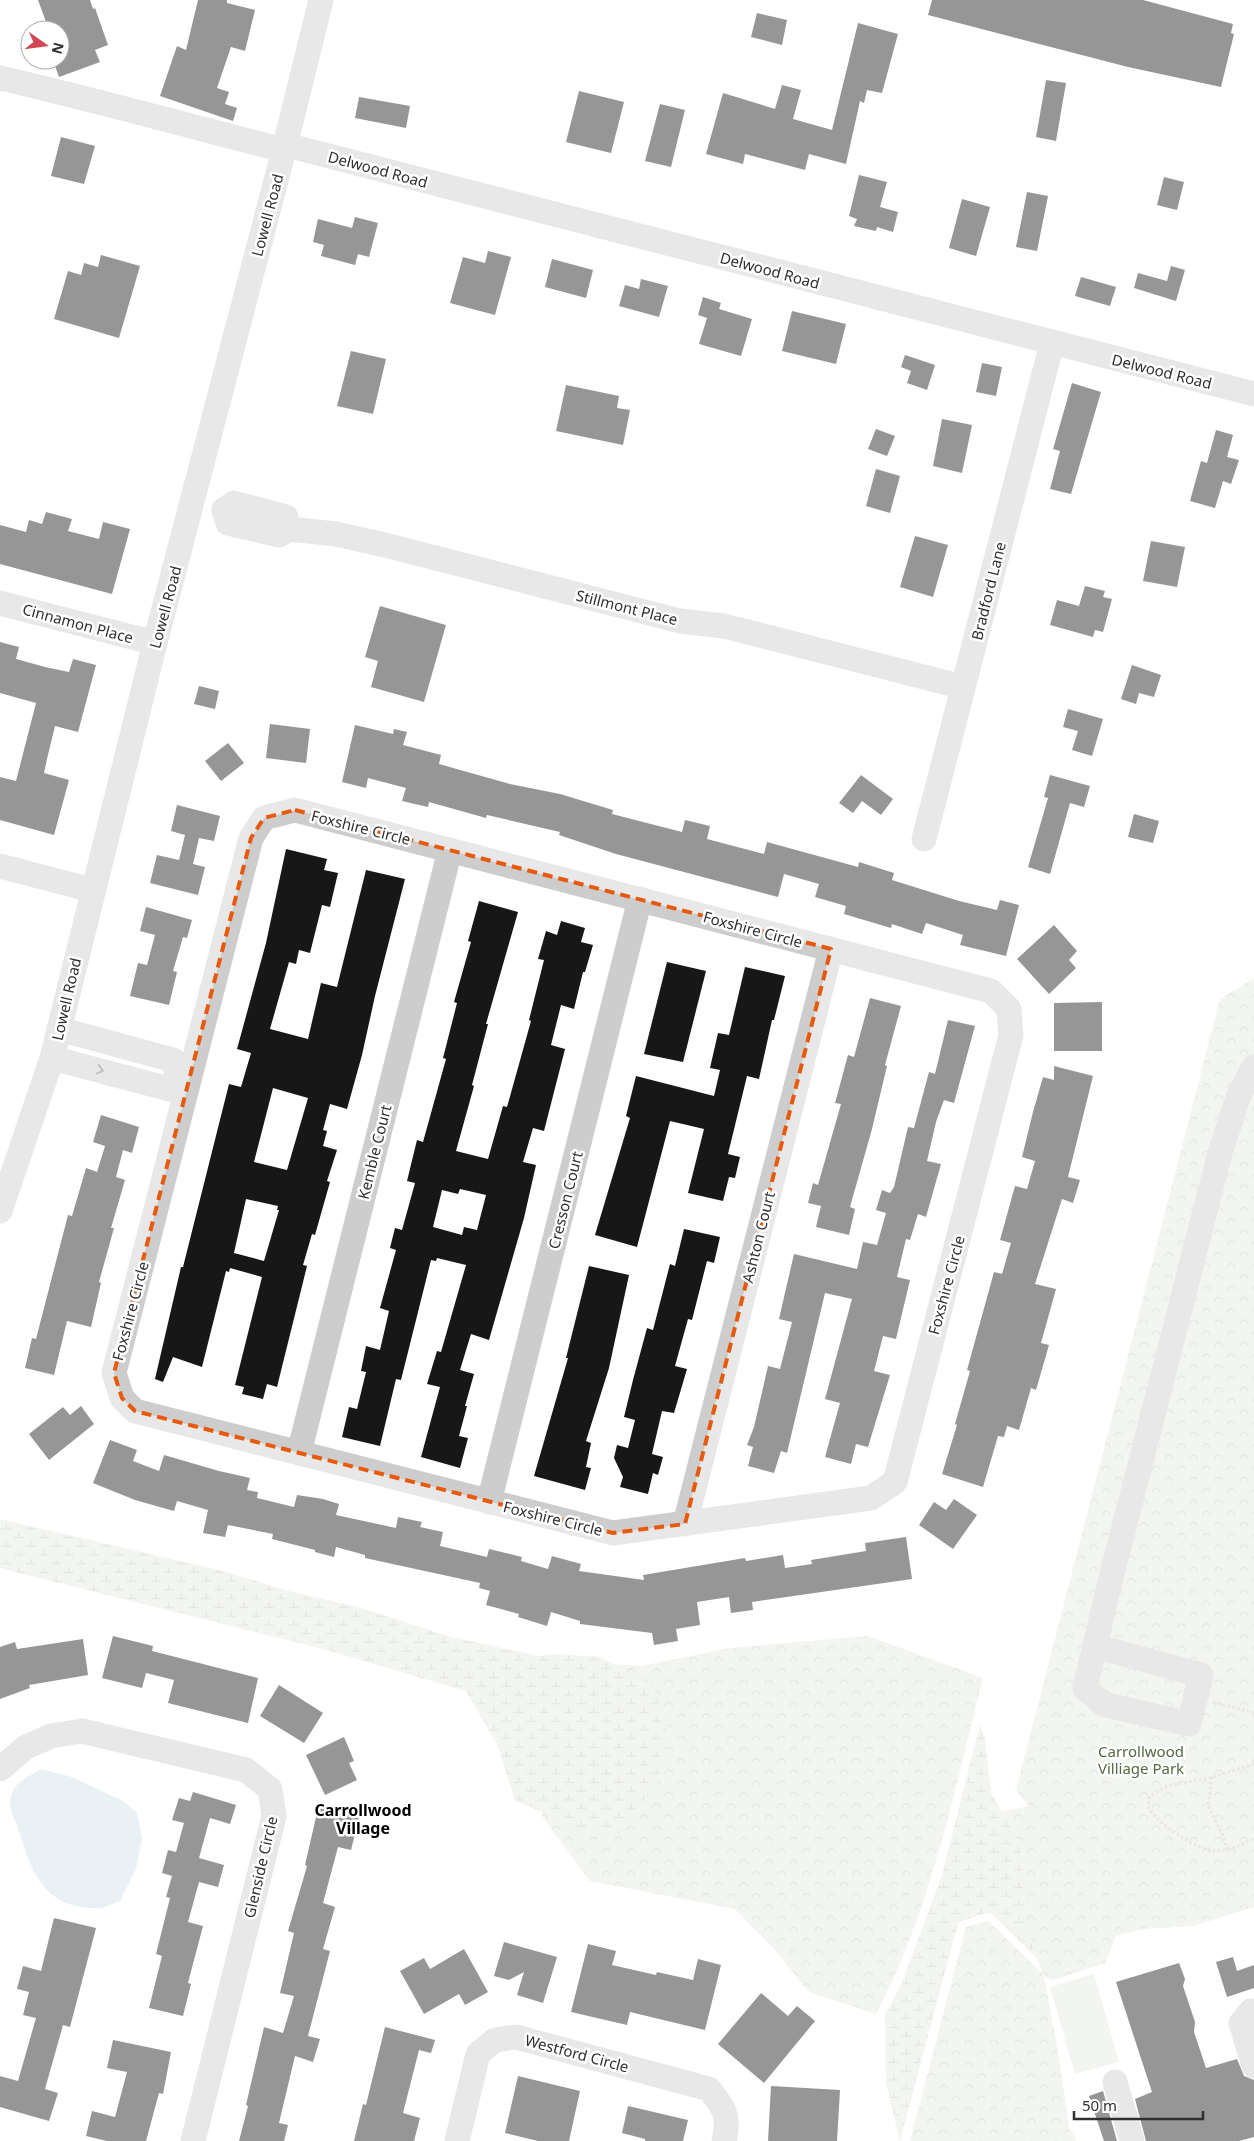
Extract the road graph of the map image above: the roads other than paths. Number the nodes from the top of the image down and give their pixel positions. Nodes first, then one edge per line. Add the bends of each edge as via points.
1 (322, 0) edge
2 (0, 78) edge
3 (285, 147) junction
4 (1052, 343) junction
5 (1254, 394) edge
6 (192, 504) junction
7 (0, 603) edge
8 (155, 644) junction
9 (963, 687) junction
10 (924, 839) dead end
11 (450, 850) junction
12 (0, 866) edge
13 (92, 890) junction
14 (640, 899) junction
15 (831, 949) junction
16 (59, 1029) junction
17 (52, 1058) junction
18 (1254, 1067) edge
19 (183, 1078) junction
20 (0, 1211) edge
21 (298, 1453) junction
22 (490, 1502) junction
23 (685, 1524) junction
24 (1094, 1646) junction
25 (0, 1769) edge
26 (1254, 2011) edge
27 (1254, 2066) edge
28 (1115, 2082) dead end
29 (193, 2141) edge
30 (457, 2141) edge
31 (724, 2141) edge
32 (1132, 2141) edge

1 - 3 street, Lowell Road
2 - 3 street, Delwood Road
3 - 4 street, Delwood Road
3 - 6 street, Lowell Road
4 - 5 street, Delwood Road
4 - 9 street, Bradford Lane
6 - 8 street, Lowell Road
6 - 9 street, Stillmont Place via 224,510 234,503 256,519 286,517 289,529 336,534 386,545 680,621 733,628
7 - 8 street, Cinnamon Place
8 - 13 street, Lowell Road
9 - 10 street, Bradford Lane
11 - 14 street, Foxshire Circle
11 - 19 street, Foxshire Circle via 295,810 264,818 251,838
11 - 21 street, Kemble Court
12 - 13 street
13 - 16 street, Lowell Road
14 - 15 street, Foxshire Circle
14 - 22 street, Cresson Court
15 - 23 street, Ashton Court
15 - 23 street, Foxshire Circle via 991,991 1009,1010 1011,1035 895,1482 871,1498
16 - 17 street, Lowell Road
16 - 19 street via 174,1060
17 -> 19 street via 169,1088
17 - 20 street, Lowell Road
18 - 24 street via 1239,1095 1220,1153
19 - 21 street, Foxshire Circle via 114,1373 122,1398 135,1411
21 - 22 street, Foxshire Circle
22 - 23 street, Foxshire Circle via 613,1533
24 - 24 street via 1084,1688 1103,1704 1189,1724 1201,1675
25 - 29 street, Glenside Circle via 26,1747 51,1736 82,1731 246,1770 270,1789 274,1816
26 - 27 street via 1241,2023
28 - 32 street
30 - 31 street, Westford Circle via 478,2054 495,2040 516,2037 709,2089 724,2107

